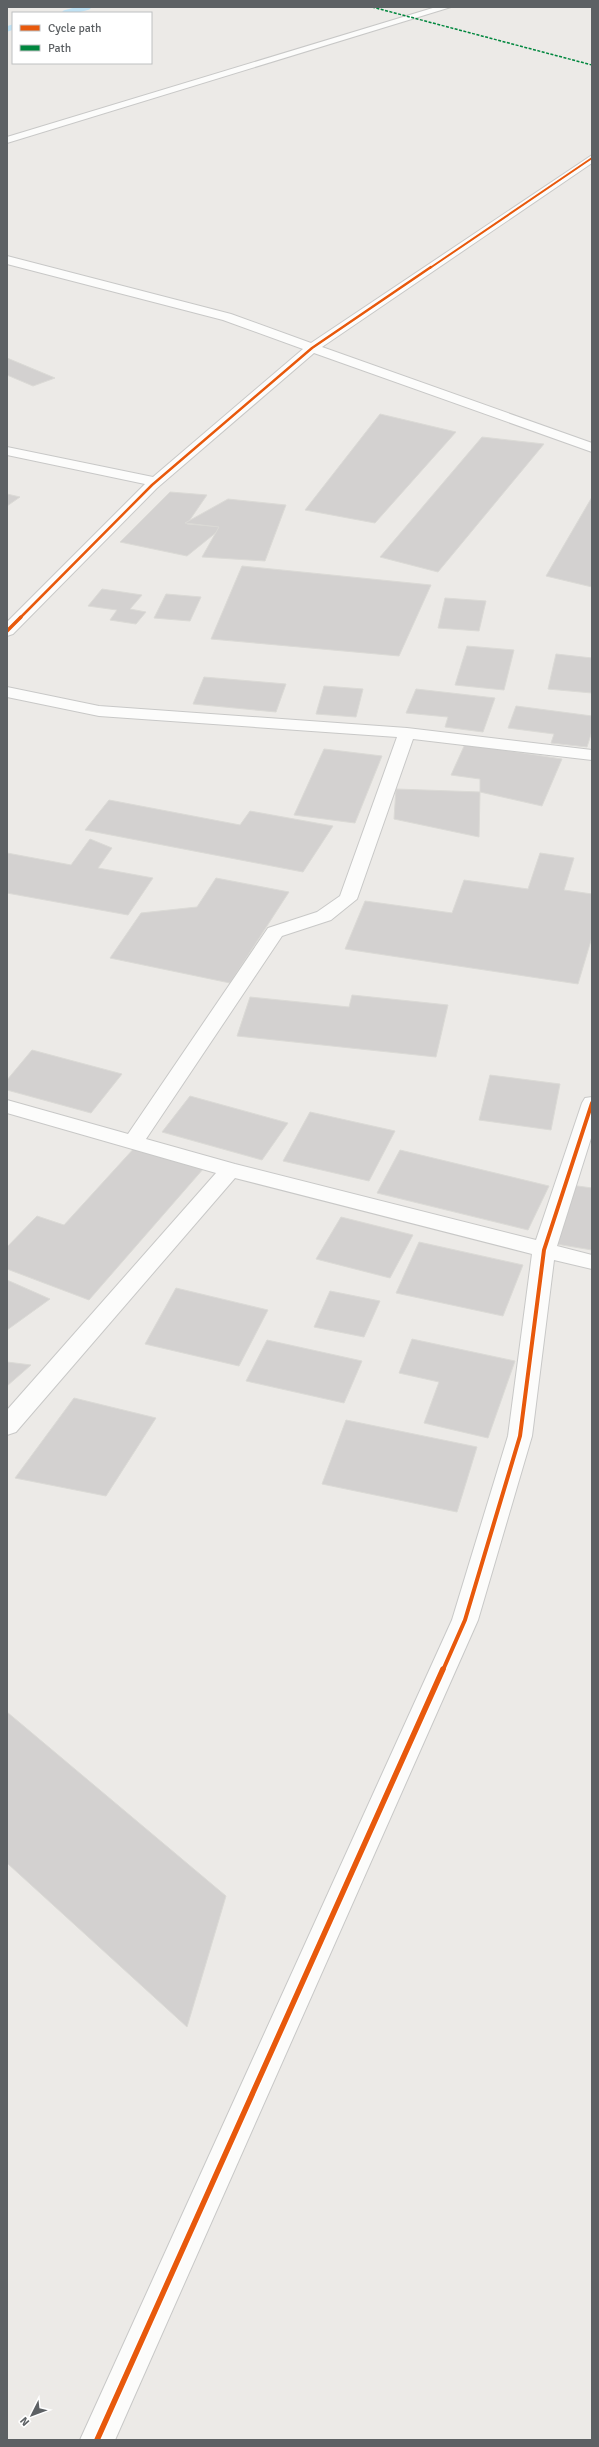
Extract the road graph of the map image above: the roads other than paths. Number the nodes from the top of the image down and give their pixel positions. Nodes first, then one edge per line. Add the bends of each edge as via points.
1 (446, 7) edge
2 (7, 140) edge
3 (592, 158) edge
4 (7, 260) edge
5 (312, 348) junction
6 (592, 448) edge
7 (7, 451) edge
8 (156, 482) junction
9 (7, 631) edge
10 (7, 692) edge
11 (407, 733) junction
12 (592, 755) edge
13 (592, 1103) edge
14 (7, 1106) edge
15 (134, 1141) junction
16 (230, 1170) junction
17 (544, 1250) junction
18 (592, 1262) edge
19 (7, 1426) edge
20 (97, 2440) edge

1 - 2 street
3 - 5 street
4 - 5 street via 227,317
5 - 6 street
5 - 8 street
7 - 8 street
8 - 9 street
10 - 11 street via 99,711
11 - 12 street
11 - 15 street via 348,899 324,916 275,932
13 - 17 street
14 - 15 street
15 - 16 street
16 - 17 street
16 - 19 street
17 - 18 street
17 - 20 street via 520,1436 465,1620

